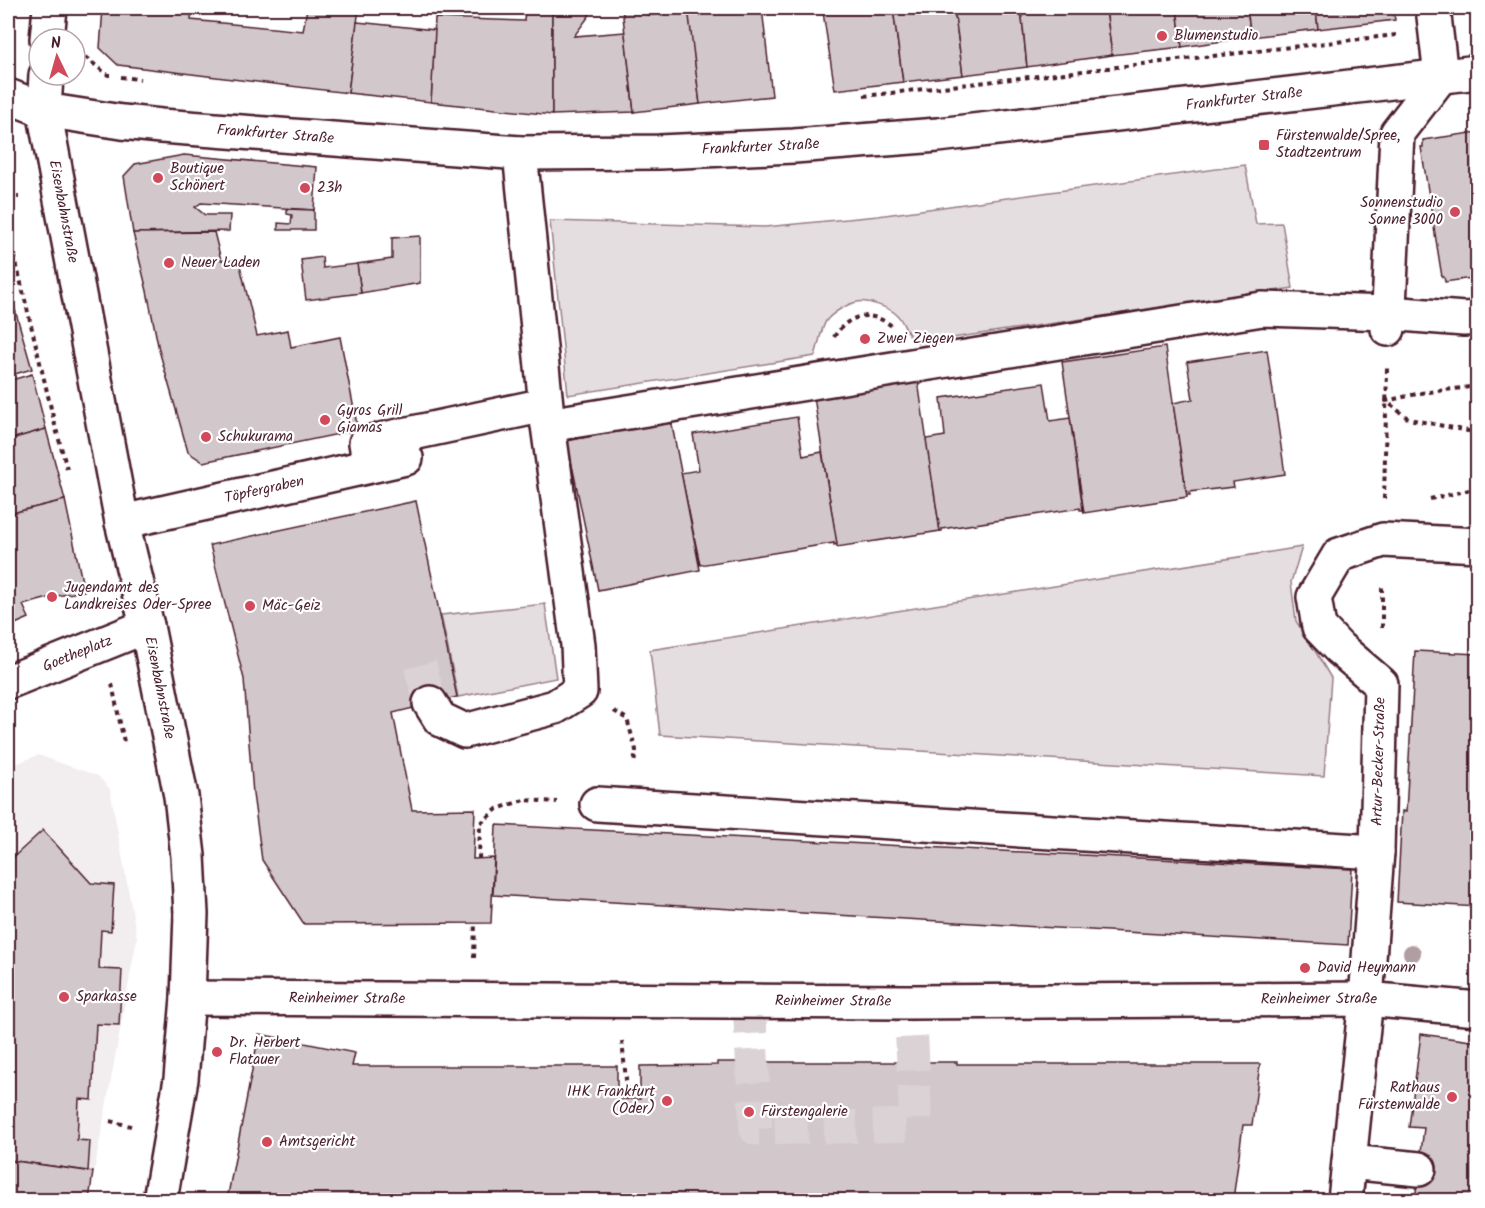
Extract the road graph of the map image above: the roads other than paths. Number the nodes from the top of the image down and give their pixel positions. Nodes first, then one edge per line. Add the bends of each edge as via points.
1 (50, 8) edge
2 (1435, 19) edge
3 (48, 27) edge
4 (1478, 72) edge
5 (1441, 76) junction
6 (45, 87) edge
7 (8, 96) edge
8 (44, 110) junction
9 (520, 153) junction
10 (1478, 318) edge
11 (1389, 321) junction
12 (547, 415) junction
13 (406, 458) dead end
14 (370, 466) junction
15 (122, 522) junction
16 (1478, 545) edge
17 (147, 626) junction
18 (8, 681) edge
19 (430, 703) tunnel mouth
20 (597, 804) road end
21 (1377, 852) junction
22 (188, 998) junction
23 (1366, 999) junction
24 (1478, 1009) edge
25 (1349, 1162) junction
26 (1419, 1169) dead end
27 (160, 1200) edge
28 (1345, 1200) edge

1 - 3 street
2 - 5 street
4 - 5 street, Frankfurter Straße
5 - 9 street, Frankfurter Straße via 938,135 659,152
5 - 11 street via 1397,133
6 - 8 street, Eisenbahnstraße
7 - 8 street, Frankfurter Straße
8 - 9 street, Frankfurter Straße via 161,126
8 - 15 street, Eisenbahnstraße
9 - 12 street
10 - 11 street
11 - 12 street via 1262,309
12 - 14 street via 366,443
12 - 19 street via 578,645 580,691 555,708 465,731 440,719
13 - 14 street, Töpfergraben
14 - 15 street, Töpfergraben
15 - 17 street, Eisenbahnstraße
16 - 21 street, Artur-Becker-Straße via 1383,540 1339,555 1314,597 1319,627 1381,684
17 - 18 street, Goetheplatz
17 - 22 street, Eisenbahnstraße via 181,796 188,856
20 - 21 street
21 - 23 street, Artur-Becker-Straße
22 - 23 street, Reinheimer Straße via 910,1002
22 - 27 street, Eisenbahnstraße via 181,1079
23 - 24 street, Reinheimer Straße
23 - 25 street, Artur-Becker-Straße
25 - 26 street
25 - 28 street, Artur-Becker-Straße

